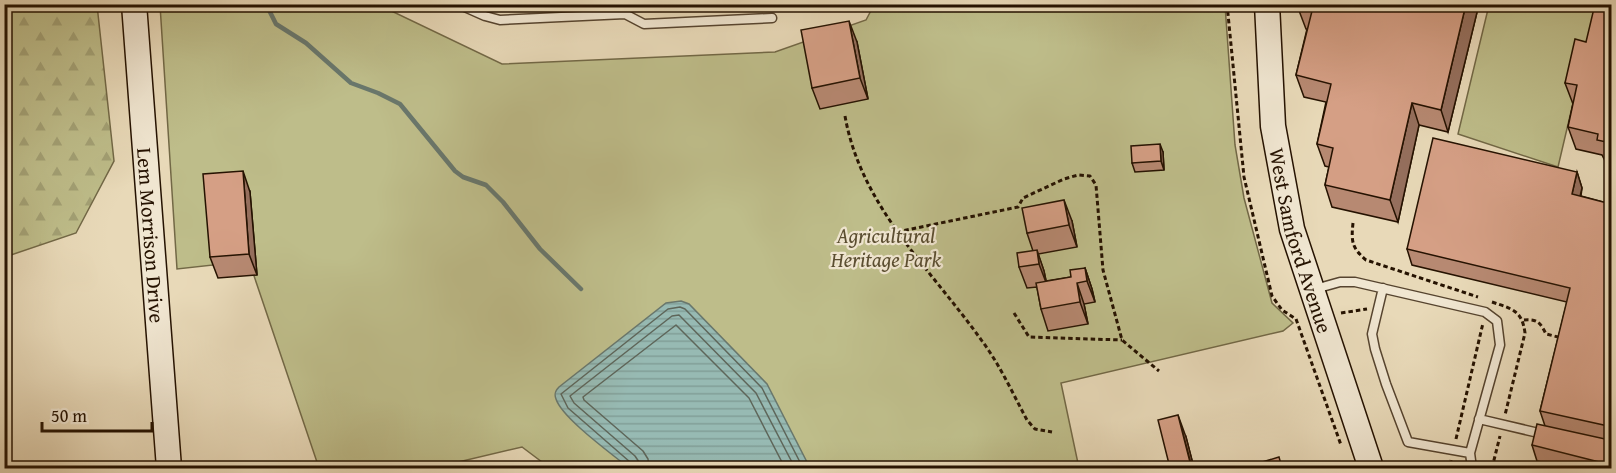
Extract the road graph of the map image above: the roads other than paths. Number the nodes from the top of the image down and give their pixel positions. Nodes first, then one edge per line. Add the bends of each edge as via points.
1 (134, 4) edge
2 (458, 4) edge
3 (1267, 4) edge
4 (772, 18) dead end
5 (1383, 288) junction
6 (1311, 290) junction
7 (1479, 419) junction
8 (1552, 436) edge
9 (1470, 453) junction
10 (169, 468) edge
11 (1371, 468) edge
12 (1472, 468) edge

1 - 10 street, Lem Morrison Drive
2 - 4 lane via 500,20 625,14 644,24
3 - 6 street, West Samford Avenue via 1273,126 1279,166 1292,229
5 - 6 lane via 1340,282
5 - 7 lane via 1485,312 1497,321 1500,345
5 - 9 lane via 1372,334 1408,441
6 - 11 street, West Samford Avenue
7 - 8 lane
7 - 9 lane
9 - 12 lane

